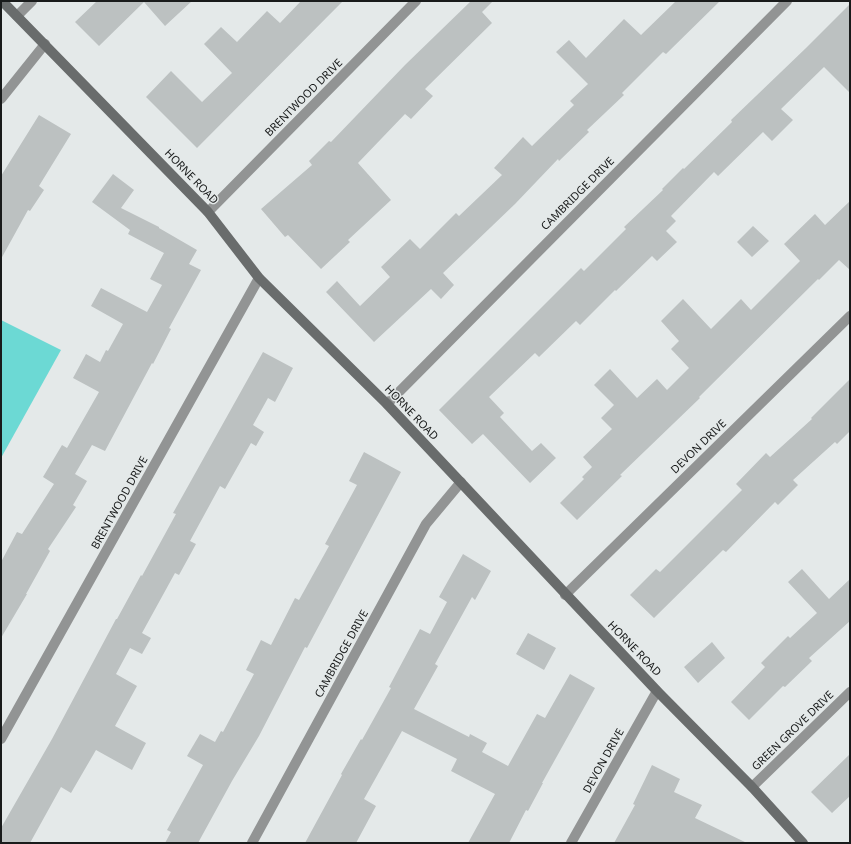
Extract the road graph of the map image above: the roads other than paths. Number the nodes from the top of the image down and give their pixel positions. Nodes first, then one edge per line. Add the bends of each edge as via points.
1 (2, 1) edge
2 (32, 1) edge
3 (416, 1) edge
4 (786, 1) edge
5 (17, 16) junction
6 (45, 44) junction
7 (1, 99) edge
8 (208, 212) junction
9 (259, 278) junction
10 (850, 316) edge
11 (387, 404) junction
12 (460, 482) junction
13 (565, 595) junction
14 (657, 691) junction
15 (850, 692) edge
16 (4, 728) edge
17 (1, 739) edge
18 (752, 787) junction
19 (252, 843) edge
20 (571, 843) edge
21 (803, 843) edge

1 - 5 main road, HORNE ROAD
2 - 5 street
3 - 8 street, BRENTWOOD DRIVE
4 - 11 street, CAMBRIDGE DRIVE
5 - 6 main road, HORNE ROAD
6 - 7 street
6 - 8 main road, HORNE ROAD
8 - 9 main road, HORNE ROAD
9 - 11 main road, HORNE ROAD
9 - 16 street, BRENTWOOD DRIVE
10 - 13 street, DEVON DRIVE
11 - 12 main road, HORNE ROAD
12 - 13 main road, HORNE ROAD
12 - 19 street, CAMBRIDGE DRIVE via 426,524
13 - 14 main road, HORNE ROAD
14 - 18 main road, HORNE ROAD
14 - 20 street, DEVON DRIVE
15 - 18 street, GREEN GROVE DRIVE
16 - 17 street, BRENTWOOD DRIVE
18 - 21 main road, HORNE ROAD

